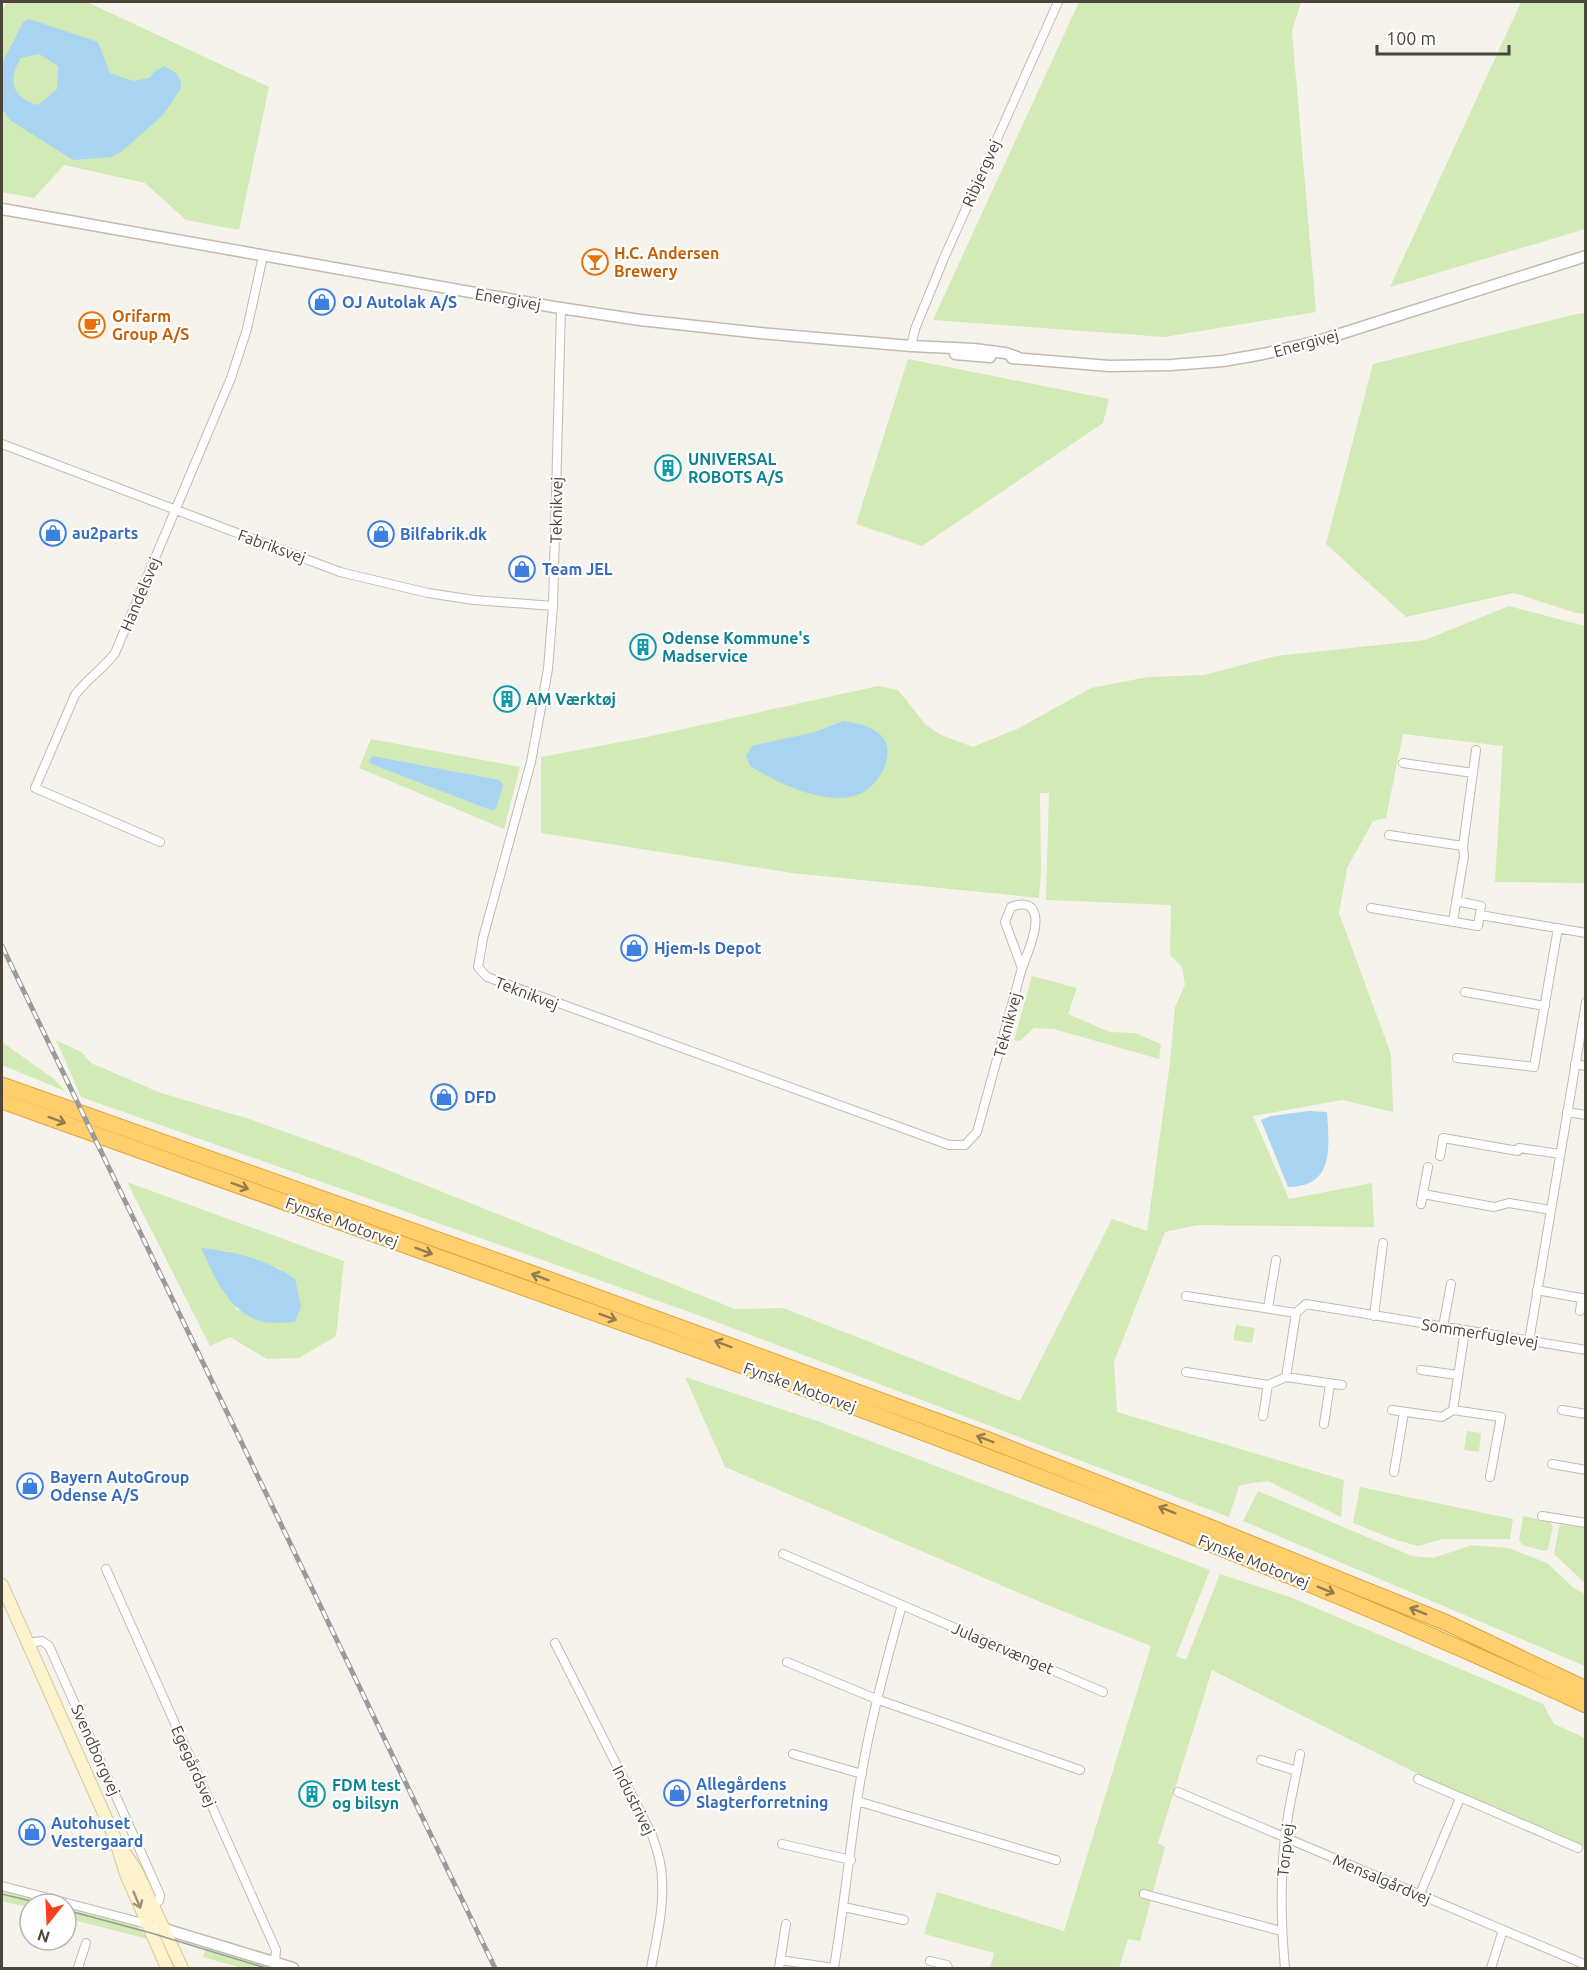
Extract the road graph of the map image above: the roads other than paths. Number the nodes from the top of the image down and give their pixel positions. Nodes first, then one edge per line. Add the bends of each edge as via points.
1 (1058, 2) edge
2 (2, 209) edge
3 (263, 256) junction
4 (1586, 256) edge
5 (561, 308) junction
6 (910, 346) junction
7 (2, 444) edge
8 (175, 510) junction
9 (554, 606) junction
10 (1476, 750) dead end
11 (1403, 763) dead end
12 (1473, 773) junction
13 (1389, 835) dead end
14 (160, 842) dead end
15 (1463, 846) junction
16 (1456, 901) junction
17 (1371, 908) dead end
18 (1480, 915) junction
19 (1453, 921) junction
20 (1558, 928) junction
21 (1586, 933) edge
22 (1022, 968) junction
23 (1465, 992) dead end
24 (1586, 1002) edge
25 (1545, 1006) junction
26 (1584, 1017) edge
27 (1457, 1058) dead end
28 (1575, 1064) junction
29 (1586, 1066) edge
30 (2, 1085) edge
31 (2, 1101) edge
32 (1567, 1112) junction
33 (1586, 1115) edge
34 (1560, 1154) junction
35 (1440, 1156) dead end
36 (1428, 1167) dead end
37 (1423, 1194) junction
38 (1421, 1204) dead end
39 (1551, 1210) junction
40 (1383, 1243) dead end
41 (1276, 1260) dead end
42 (1451, 1284) dead end
43 (1537, 1290) junction
44 (1186, 1296) dead end
45 (1584, 1298) edge
46 (1268, 1308) junction
47 (1580, 1311) dead end
48 (1296, 1313) junction
49 (1374, 1316) junction
50 (1443, 1327) junction
51 (1465, 1330) junction
52 (1529, 1341) junction
53 (1586, 1350) edge
54 (1420, 1370) dead end
55 (1186, 1372) dead end
56 (1458, 1375) junction
57 (1286, 1377) junction
58 (1268, 1384) junction
59 (1330, 1384) junction
60 (1342, 1385) dead end
61 (1392, 1410) dead end
62 (1453, 1410) junction
63 (1562, 1410) dead end
64 (1404, 1412) junction
65 (1586, 1414) edge
66 (1263, 1416) dead end
67 (1323, 1424) dead end
68 (1552, 1464) dead end
69 (1586, 1470) edge
70 (1394, 1472) dead end
71 (1490, 1477) dead end
72 (1542, 1516) dead end
73 (1586, 1523) edge
74 (783, 1554) dead end
75 (106, 1569) dead end
76 (2, 1585) edge
77 (902, 1605) junction
78 (1447, 1623) junction
79 (28, 1643) junction
80 (555, 1643) dead end
81 (787, 1662) dead end
82 (1493, 1662) junction
83 (1586, 1677) edge
84 (1586, 1689) edge
85 (1103, 1692) dead end
86 (876, 1699) junction
87 (1586, 1705) edge
88 (1586, 1712) edge
89 (793, 1754) dead end
90 (1300, 1754) dead end
91 (1261, 1760) dead end
92 (1080, 1770) dead end
93 (1297, 1771) junction
94 (862, 1774) junction
95 (1418, 1779) dead end
96 (1178, 1792) dead end
97 (1460, 1798) junction
98 (857, 1801) junction
99 (114, 1836) junction
100 (1285, 1838) junction
101 (782, 1844) dead end
102 (1578, 1848) dead end
103 (851, 1860) junction
104 (1056, 1860) dead end
105 (2, 1886) edge
106 (1144, 1894) dead end
107 (1419, 1894) junction
108 (153, 1906) junction
109 (844, 1907) junction
110 (904, 1920) dead end
111 (147, 1924) junction
112 (786, 1924) dead end
113 (164, 1929) junction
114 (1503, 1930) junction
115 (1281, 1931) junction
116 (86, 1943) dead end
117 (930, 1961) dead end
118 (274, 1963) junction
119 (779, 1964) edge
120 (1586, 1965) edge
121 (78, 1968) edge
122 (166, 1968) edge
123 (182, 1968) edge
124 (293, 1968) edge
125 (651, 1968) edge
126 (834, 1968) edge
127 (948, 1968) edge
128 (1285, 1968) edge
129 (1491, 1968) edge

1 - 6 street, Ribjergvej via 944,258
2 - 3 street, Energivej
3 - 5 street, Energivej
3 - 8 street, Handelsvej via 247,329 231,378
4 - 6 street, Energivej via 1318,341 1223,361 1109,366 974,356
5 - 6 street, Energivej via 719,329
5 - 9 street, Teknikvej
7 - 8 street, Fabriksvej
8 - 9 street, Fabriksvej via 340,572 384,584 474,600
8 - 14 street, Handelsvej via 115,653 75,694 35,788
9 - 22 street, Teknikvej via 542,713 483,939 478,967 487,977 957,1146 965,1145 977,1132
10 - 12 street
11 - 12 street
12 - 15 street
13 - 15 street
15 - 16 street
16 - 18 street via 1481,906
16 - 19 street
17 - 19 street
18 - 19 street via 1478,926
18 - 20 street
20 - 21 street
20 - 25 street
22 - 22 street, Teknikvej via 1005,922 1011,907 1017,904 1028,905 1036,922
23 - 25 street
24 - 26 street
25 - 27 street via 1534,1067
26 - 28 street
28 - 29 street
28 - 32 street
78 -> 30 highway, Fynske Motorvej via 986,1439
31 -> 82 highway, Fynske Motorvej via 981,1453 1243,1556
32 - 33 street
32 - 34 street
34 - 35 street via 1443,1138
34 - 39 street
36 - 37 street
37 - 38 street
37 - 39 street via 1494,1207 1509,1203
39 - 43 street
40 - 49 street
41 - 46 street
42 - 50 street
43 - 45 street
43 - 52 street
44 - 46 street
45 - 47 street
46 - 48 street
48 - 49 street, Sommerfuglevej via 1306,1304
48 - 57 street
49 - 50 street, Sommerfuglevej
50 - 51 street, Sommerfuglevej
51 - 52 street, Sommerfuglevej
51 - 56 street
52 - 53 street, Sommerfuglevej
54 - 56 street
55 - 58 street
56 - 62 street
57 - 58 street
57 - 59 street
58 - 66 street
59 - 60 street
59 - 67 street
61 - 64 street
62 - 64 street via 1442,1417
62 - 71 street via 1500,1418
63 - 65 street
64 - 70 street
68 - 69 street
72 - 73 street
74 - 77 street, Julagervænget
75 - 118 street, Egegårdsvej via 276,1950
76 - 79 main road, Svendborgvej
77 - 85 street, Julagervænget
77 - 86 street
78 - 83 highway
78 - 84 highway, Fynske Motorvej
79 - 99 main road, Svendborgvej
79 - 108 street, Svendborgvej via 42,1641 49,1646 160,1895
80 - 125 street, Industrivej via 659,1856 661,1906
81 - 86 street
82 - 87 highway, Fynske Motorvej
82 - 88 highway
86 - 92 street
86 - 94 street
89 - 94 street
90 - 93 street, Torpvej
91 - 93 street
93 - 100 street, Torpvej
94 - 98 street
95 - 97 street
96 - 100 street, Mensalgårdvej
97 - 102 street
97 - 107 street
98 - 103 street
98 - 104 street
99 - 108 main road, Svendborgvej
99 -> 111 main road, Svendborgvej
100 - 107 street, Mensalgårdvej
100 - 115 street, Torpvej
101 - 103 street
103 - 109 street
105 - 111 street
106 - 115 street
107 - 114 street, Mensalgårdvej
108 - 113 main road, Svendborgvej
109 - 110 street
109 - 126 street
111 - 113 street
111 - 122 main road, Svendborgvej
112 - 119 street
113 - 118 street
113 - 123 main road, Svendborgvej
114 - 120 street, Mensalgårdvej
114 - 129 street
115 - 128 street, Torpvej
116 - 121 street
117 - 127 street
118 - 124 street
119 - 126 street

